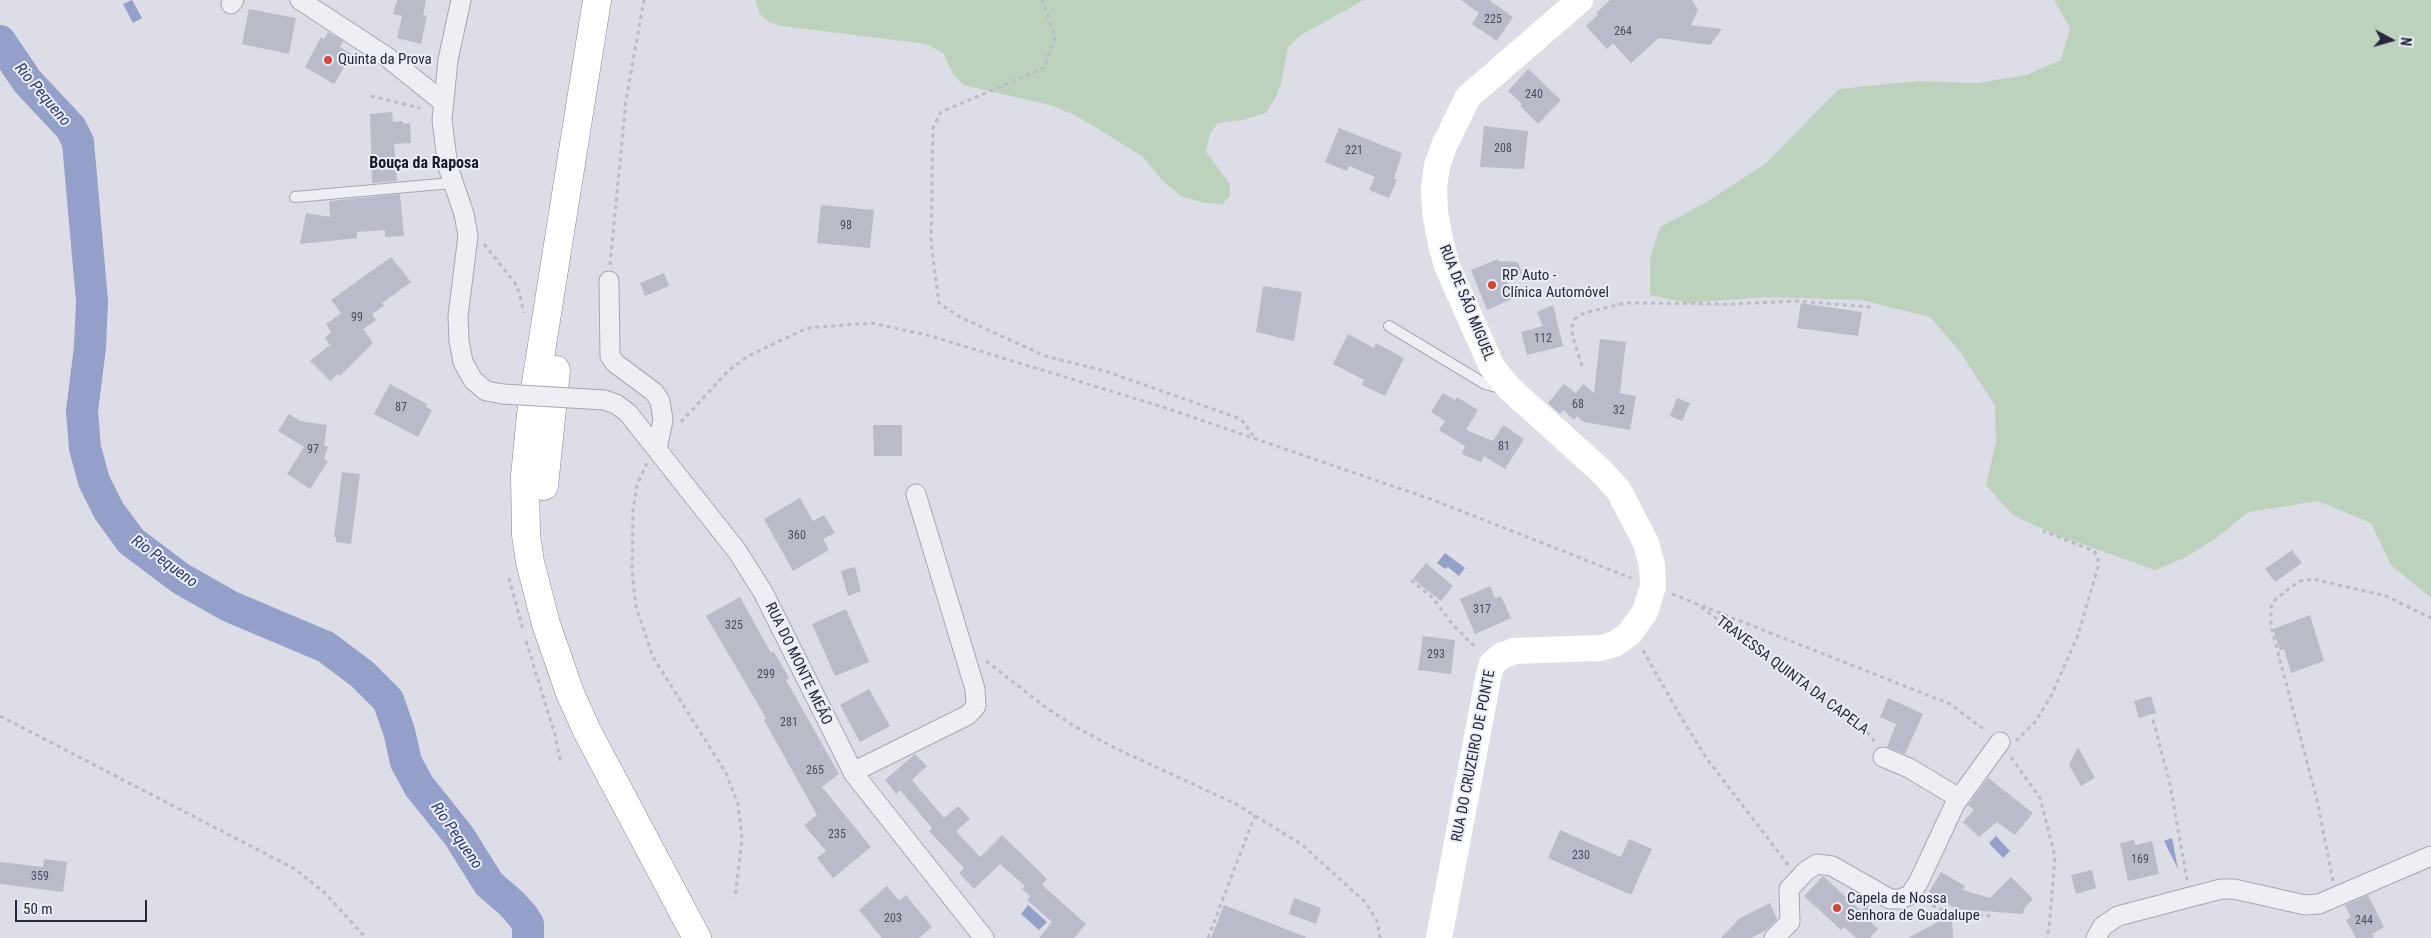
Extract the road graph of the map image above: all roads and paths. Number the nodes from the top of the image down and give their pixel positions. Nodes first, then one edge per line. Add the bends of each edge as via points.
1 (300, 0) edge
2 (461, 0) edge
3 (597, 0) edge
4 (614, 0) edge
5 (644, 0) edge
6 (1041, 0) edge
7 (1580, 0) edge
8 (371, 96) dead end
9 (442, 108) junction
10 (452, 183) junction
11 (295, 197) dead end
12 (609, 281) joint
13 (1871, 307) dead end
14 (1389, 326) dead end
15 (1582, 366) dead end
16 (1509, 388) junction
17 (679, 424) dead end
18 (1256, 438) junction
19 (656, 450) junction
20 (916, 494) dead end
21 (2042, 531) dead end
22 (1411, 580) dead end
23 (1653, 580) junction
24 (1696, 604) junction
25 (2431, 618) edge
26 (1633, 630) junction
27 (960, 641) junction
28 (1490, 669) junction
29 (0, 716) edge
30 (2153, 720) dead end
31 (2003, 746) junction
32 (1883, 757) joint
33 (853, 772) junction
34 (1959, 798) junction
35 (1255, 815) junction
36 (2431, 856) edge
37 (1798, 878) junction
38 (1903, 897) junction
39 (2190, 897) junction
40 (735, 898) dead end
41 (2336, 899) junction
42 (1992, 916) dead end
43 (366, 938) edge
44 (697, 938) edge
45 (715, 938) edge
46 (984, 938) edge
47 (1208, 938) edge
48 (1380, 938) edge
49 (1439, 938) edge
50 (1774, 938) edge
51 (2046, 938) edge
52 (2096, 938) edge

1 - 9 street via 387,57
2 - 9 street
3 - 44 highway via 531,414 525,476 526,535 538,598 556,657 586,731
4 - 45 highway via 559,346 545,461 544,528 562,618 588,688 631,779
5 - 12 path via 626,100
6 - 18 path via 1055,38 1044,68 941,112 933,128 931,244 940,303 960,317 1046,356 1104,371 1241,419
7 - 16 street, RUA DE SÃO MIGUEL via 1473,92 1459,113 1437,166 1435,212 1445,258 1488,361
8 - 9 path
9 - 10 street
10 - 11 lane
10 - 19 street, RUA DO MONTE MEÃO, bridge via 464,214 468,236 458,316 461,355 477,385 486,391 503,394 604,400 616,404
12 - 19 street via 610,356 654,392 660,401 663,420
13 - 15 path via 1797,301 1732,304 1628,302 1575,319 1573,338
14 - 16 lane via 1485,384 1499,389
16 - 23 street, RUA DE SÃO MIGUEL via 1616,486 1645,538
17 - 18 path via 729,370 748,356 807,328 872,323 931,336
18 - 23 path
19 - 33 street, RUA DO MONTE MEÃO via 750,571
19 - 40 path via 643,470 634,502 632,571 635,598 653,657 726,773 738,804 742,839
20 - 27 street
21 - 31 path via 2094,551 2098,558 2097,571 2078,635 2052,694 2032,726
22 - 28 path via 1433,598 1453,625 1474,644
23 - 24 path
23 - 26 street via 1645,612
24 - 31 path via 1950,704
24 - 32 path, TRAVESSA QUINTA DA CAPELA via 1865,729
25 - 41 path via 2379,594 2313,579 2291,587 2275,600 2271,608 2271,626 2317,800
26 - 28 street, RUA DO CRUZEIRO DE PONTE via 1618,642 1600,648 1508,653 1496,659
26 - 37 path via 1702,752
27 - 33 street via 977,698 972,712
27 - 35 path via 1074,726
28 - 49 street, RUA DO CRUZEIRO DE PONTE
29 - 43 path via 295,869 325,893
30 - 39 path via 2172,791
31 - 34 street
31 - 51 path via 2040,798 2055,857
32 - 34 street via 1909,768
33 - 46 street, RUA DO MONTE MEÃO
34 - 38 street via 1919,881
35 - 47 path
35 - 48 path via 1301,844 1351,888 1372,911
36 - 41 street
37 - 38 street via 1814,864 1826,864 1884,896
37 - 50 street via 1788,893 1790,922
38 - 42 path via 1947,912
39 - 41 street via 2230,888 2305,905
39 - 52 street via 2114,917

